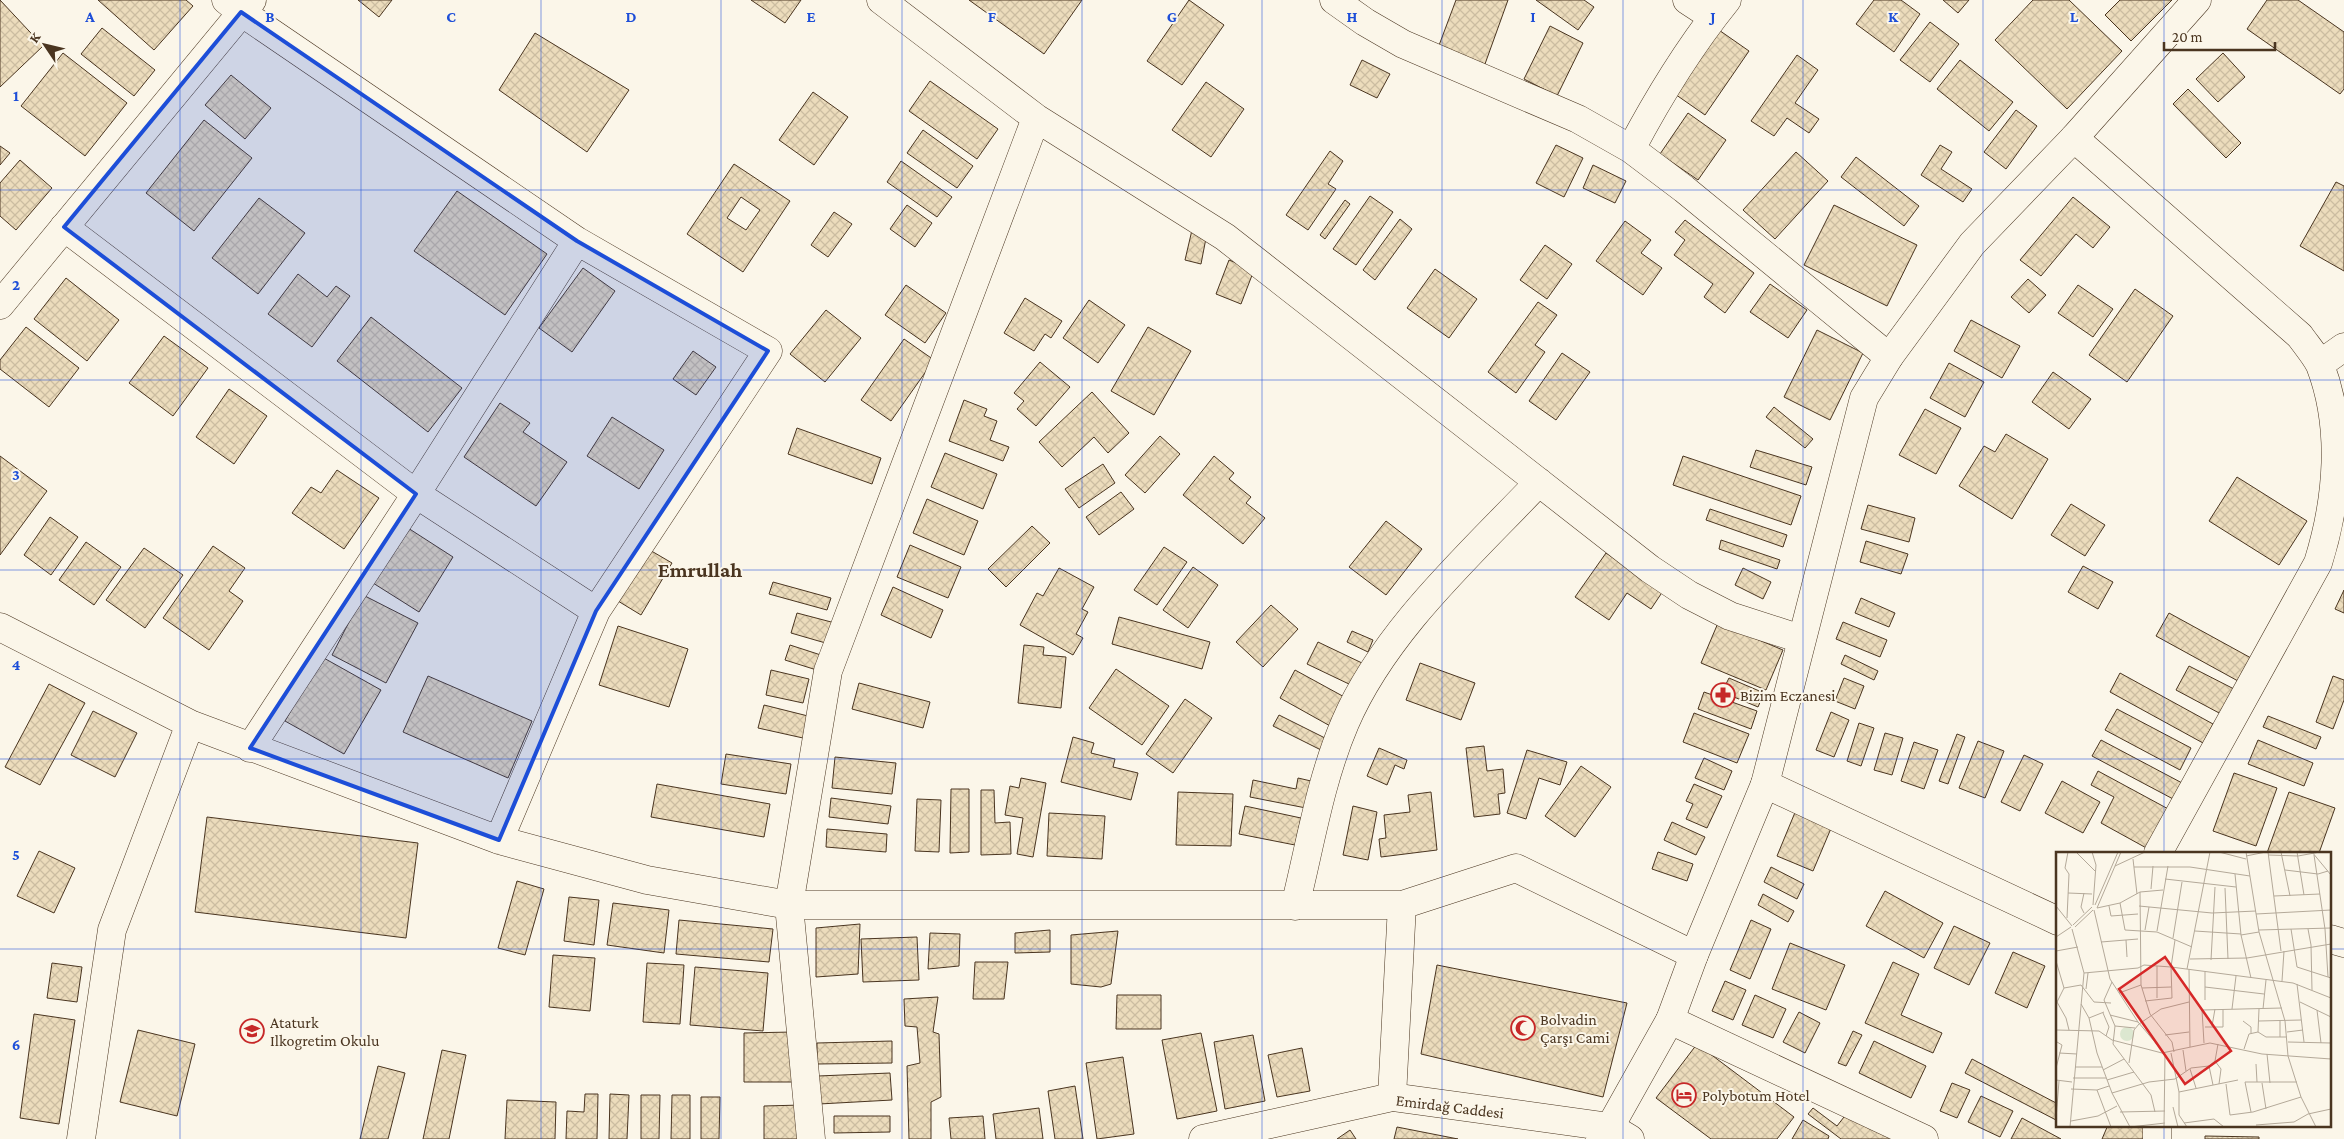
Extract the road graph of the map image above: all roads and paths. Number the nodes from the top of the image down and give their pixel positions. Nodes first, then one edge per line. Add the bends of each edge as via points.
1 (881, 0) edge
2 (1334, 0) edge
3 (1687, 0) edge
4 (2197, 0) edge
5 (240, 4) edge
6 (1720, 8) edge
7 (1036, 118) junction
8 (2074, 138) junction
9 (1630, 149) junction
10 (64, 227) junction
11 (577, 241) junction
12 (0, 304) edge
13 (2344, 348) edge
14 (1889, 357) junction
15 (2320, 364) junction
16 (1539, 482) junction
17 (416, 494) junction
18 (2337, 530) edge
19 (596, 611) junction
20 (0, 627) edge
21 (1801, 639) junction
22 (190, 724) junction
23 (250, 748) junction
24 (1765, 784) junction
25 (499, 840) junction
26 (2159, 852) edge
27 (789, 904) junction
28 (1402, 904) junction
29 (1295, 906) junction
30 (2056, 920) edge
31 (1694, 955) junction
32 (1670, 1020) junction
33 (1392, 1097) junction
34 (2157, 1126) edge
35 (1614, 1135) edge
36 (81, 1139) edge
37 (811, 1139) edge
38 (1203, 1139) edge
39 (1924, 1139) edge
40 (2157, 1139) edge

1 - 7 street
2 - 9 street via 1403,44 1578,119
3 - 6 street
4 - 8 street
5 - 10 street
5 - 11 street
6 - 9 street via 1670,80
7 - 16 street via 1225,238
7 - 27 street via 828,671
8 - 14 street via 1972,244
8 - 15 street via 2300,336
9 - 14 street
10 - 12 street
10 - 17 street
11 - 17 street
11 - 19 street via 768,351
13 - 15 street
14 - 21 street via 1864,398
15 - 18 street via 2333,392 2341,431
16 - 21 street via 1650,569 1689,595 1730,616
16 - 29 street via 1404,625 1362,690 1332,756
17 - 19 street
17 - 23 street
18 - 26 street
19 - 25 street
20 - 22 street
21 - 24 street
22 - 23 street
22 - 36 street via 112,930
23 - 25 street
24 - 30 street
24 - 31 street
25 - 27 street via 647,880
27 - 29 street
27 - 37 street
28 - 29 street
28 - 31 street via 1516,868
28 - 33 street
31 - 32 street
32 - 35 street
32 - 39 street
33 - 35 street, Emirdağ Caddesi
33 - 38 street, Emirdağ Caddesi
34 - 40 street

